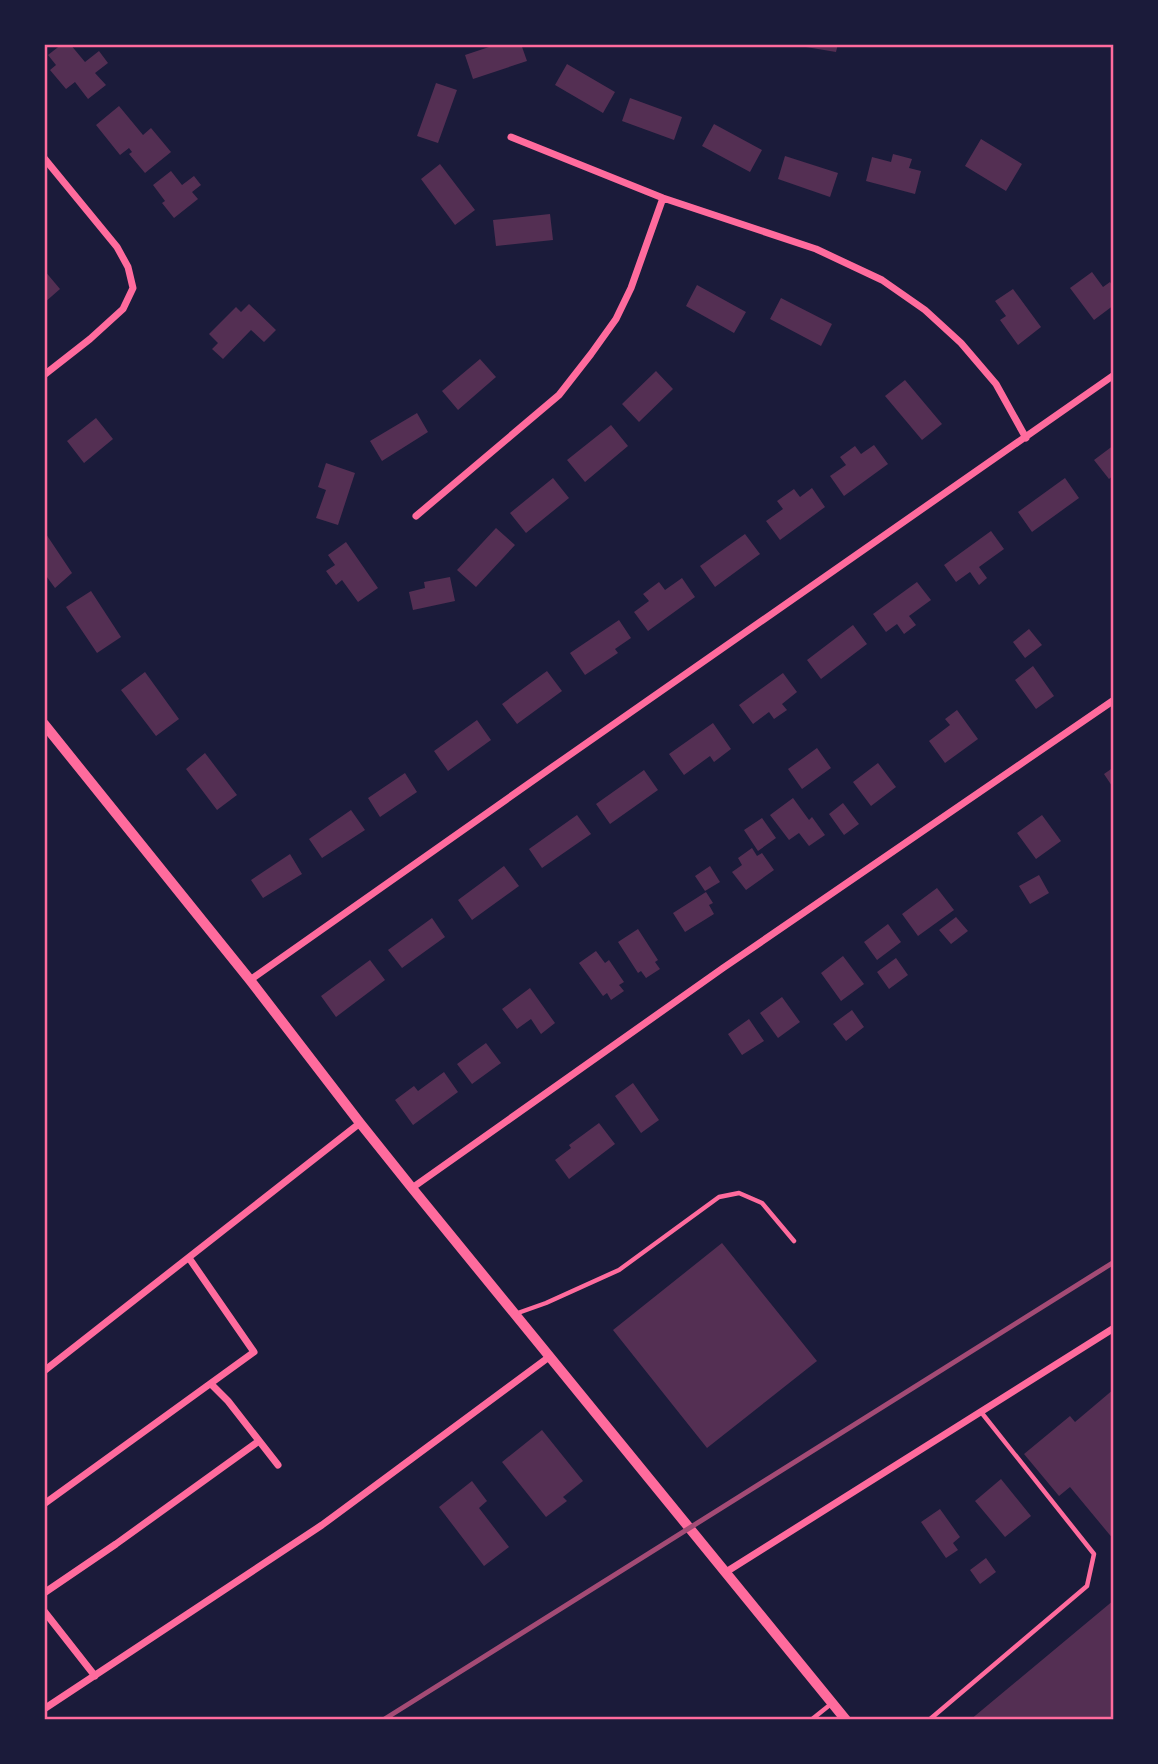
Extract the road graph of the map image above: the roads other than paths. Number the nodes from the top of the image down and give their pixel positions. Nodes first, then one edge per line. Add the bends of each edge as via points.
1 (511, 137) dead end
2 (44, 158) edge
3 (663, 198) junction
4 (44, 375) edge
5 (1114, 375) edge
6 (1026, 438) junction
7 (416, 516) dead end
8 (1114, 700) edge
9 (44, 724) edge
10 (250, 980) junction
11 (360, 1123) junction
12 (412, 1188) junction
13 (794, 1241) dead end
14 (189, 1258) junction
15 (514, 1314) junction
16 (1114, 1328) edge
17 (549, 1357) junction
18 (44, 1371) edge
19 (211, 1384) junction
20 (981, 1412) junction
21 (259, 1441) junction
22 (278, 1465) dead end
23 (44, 1504) edge
24 (726, 1572) junction
25 (44, 1593) edge
26 (44, 1611) edge
27 (95, 1676) junction
28 (832, 1704) junction
29 (44, 1709) edge
30 (811, 1720) edge
31 (846, 1720) edge
32 (929, 1720) edge

1 - 3 street
2 - 4 street via 117,247 133,288 123,309
3 - 6 street via 816,249 882,280 961,343 996,384
3 - 7 street via 631,288 591,354 559,395
5 - 6 street
6 - 10 street
8 - 12 street
9 - 10 street
10 - 11 street
11 - 12 street
11 - 14 street
12 - 15 street
13 - 15 lane via 762,1203 739,1193 719,1197 619,1270
14 - 18 street
14 - 19 street via 254,1352
15 - 17 street
16 - 20 street
17 - 24 street
17 - 27 street via 322,1525
19 - 21 street
19 - 23 street
20 - 24 street
20 - 32 lane via 1094,1554 1087,1586
21 - 22 street
21 - 25 street
24 - 28 street
26 - 27 street
27 - 29 street
28 - 30 lane
28 - 31 street

